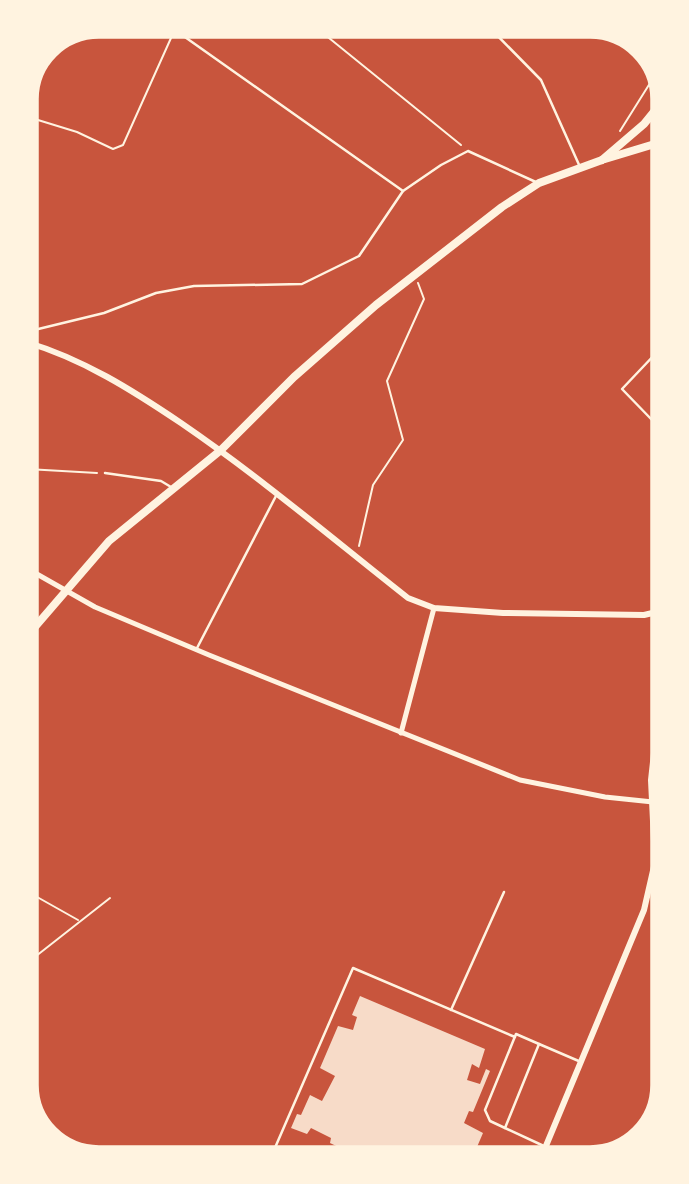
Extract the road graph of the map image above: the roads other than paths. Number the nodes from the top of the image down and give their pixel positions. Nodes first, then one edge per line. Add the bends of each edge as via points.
1 (185, 37) edge
2 (499, 37) edge
3 (652, 114) edge
4 (652, 146) edge
5 (602, 160) junction
6 (580, 167) junction
7 (539, 183) junction
8 (403, 191) junction
9 (37, 329) edge
10 (37, 346) edge
11 (652, 357) edge
12 (652, 420) edge
13 (221, 450) junction
14 (106, 473) road end
15 (174, 488) junction
16 (277, 495) junction
17 (37, 574) edge
18 (66, 589) junction
19 (434, 608) junction
20 (652, 613) edge
21 (37, 625) edge
22 (196, 650) junction
23 (401, 733) junction
24 (652, 768) edge
25 (651, 780) joint
26 (652, 791) edge
27 (652, 802) edge
28 (652, 876) edge
29 (649, 890) junction
30 (652, 891) edge
31 (504, 892) dead end
32 (451, 1010) junction
33 (515, 1037) junction
34 (539, 1044) junction
35 (581, 1062) junction
36 (505, 1128) junction
37 (275, 1147) edge
38 (539, 1147) edge
39 (545, 1147) edge

1 - 8 lane
2 - 6 lane via 541,80
3 - 5 main road
4 - 5 main road
5 - 6 main road
6 - 7 main road
7 - 8 lane via 468,150
7 - 13 main road via 412,276 294,377
8 - 9 lane via 359,256 302,284 194,286
10 - 13 street via 122,383
11 - 12 lane via 622,388
13 - 15 main road
13 - 16 street
14 - 15 lane via 161,481
15 - 18 main road via 109,541
16 - 19 street via 408,598
16 - 22 lane
17 - 18 street
18 - 21 main road
18 - 22 street via 95,607
19 - 20 street
19 - 23 street
22 - 23 street
23 - 27 street via 520,780
24 - 25 street
25 - 26 street
28 - 29 street
29 - 30 lane
29 - 35 street
31 - 32 lane
32 - 33 lane
32 - 37 lane via 353,968
33 - 34 lane
33 - 36 lane via 485,1110 490,1121
34 - 35 lane
34 - 36 lane
35 - 39 street
36 - 38 lane

